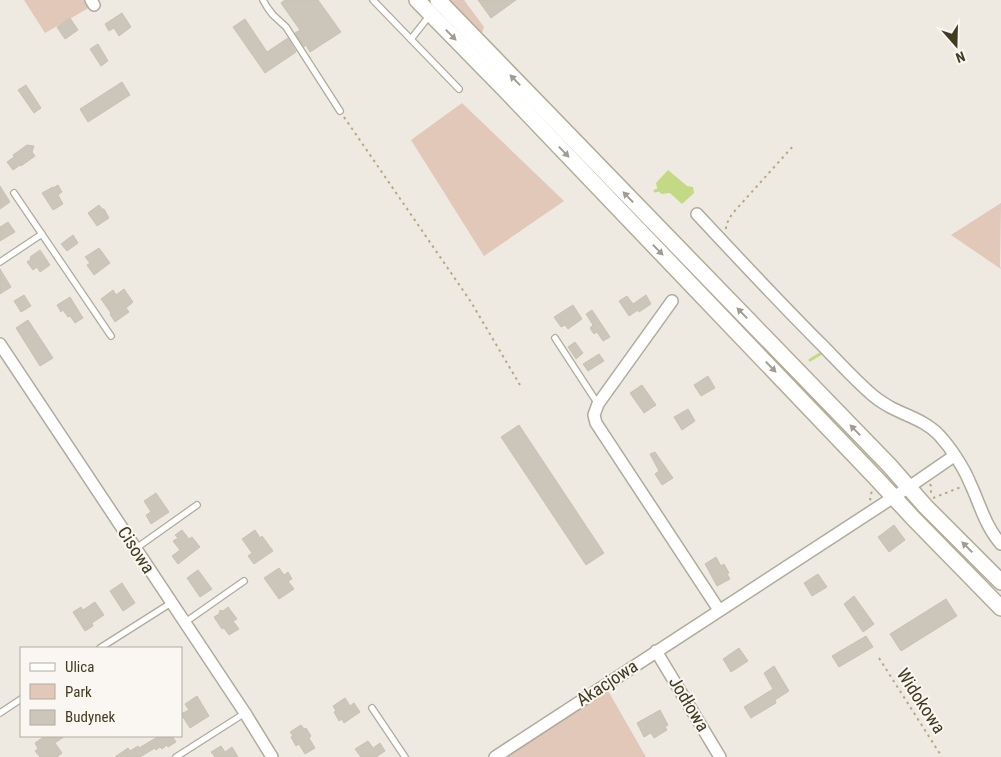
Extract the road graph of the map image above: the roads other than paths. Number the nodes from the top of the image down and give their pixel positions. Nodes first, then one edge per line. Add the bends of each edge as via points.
1 (263, 0) edge
2 (373, 0) edge
3 (417, 0) edge
4 (438, 0) edge
5 (430, 14) junction
6 (411, 39) junction
7 (459, 89) dead end
8 (340, 111) road end
9 (14, 193) dead end
10 (697, 214) dead end
11 (42, 234) junction
12 (0, 262) edge
13 (672, 300) dead end
14 (110, 336) dead end
15 (555, 338) dead end
16 (0, 344) edge
17 (598, 404) junction
18 (954, 456) junction
19 (909, 487) junction
20 (894, 497) junction
21 (197, 505) dead end
22 (1001, 544) edge
23 (135, 549) junction
24 (244, 581) dead end
25 (1001, 582) edge
26 (171, 603) junction
27 (1001, 608) edge
28 (719, 610) junction
29 (184, 623) junction
30 (102, 647) edge
31 (656, 651) junction
32 (20, 700) edge
33 (372, 708) dead end
34 (0, 713) edge
35 (245, 714) junction
36 (176, 757) edge
37 (272, 757) edge
38 (405, 757) edge
39 (495, 757) edge
40 (720, 757) edge

1 - 8 lane via 286,27
2 - 6 lane
3 - 5 main road
19 -> 4 main road
5 - 6 lane
5 -> 20 main road
6 - 7 lane
9 - 11 lane
10 - 18 street via 862,386 875,398 932,428
11 - 12 lane
11 - 14 lane
13 - 17 street
15 - 17 lane
16 - 23 street, Cisowa
17 - 28 street via 594,415 596,423
18 - 19 street, Akacjowa
18 - 22 street via 989,527
19 - 20 street, Akacjowa
25 -> 19 main road
20 - 27 main road
20 - 28 street, Akacjowa
21 - 23 lane
23 - 26 street, Cisowa
24 - 29 lane
26 - 29 street, Cisowa
26 - 30 lane
28 - 31 street, Akacjowa
29 - 35 street, Cisowa
31 - 39 street, Akacjowa
31 - 40 street, Jodłowa
32 - 34 lane
33 - 38 lane
35 - 36 lane
35 - 37 street, Cisowa

